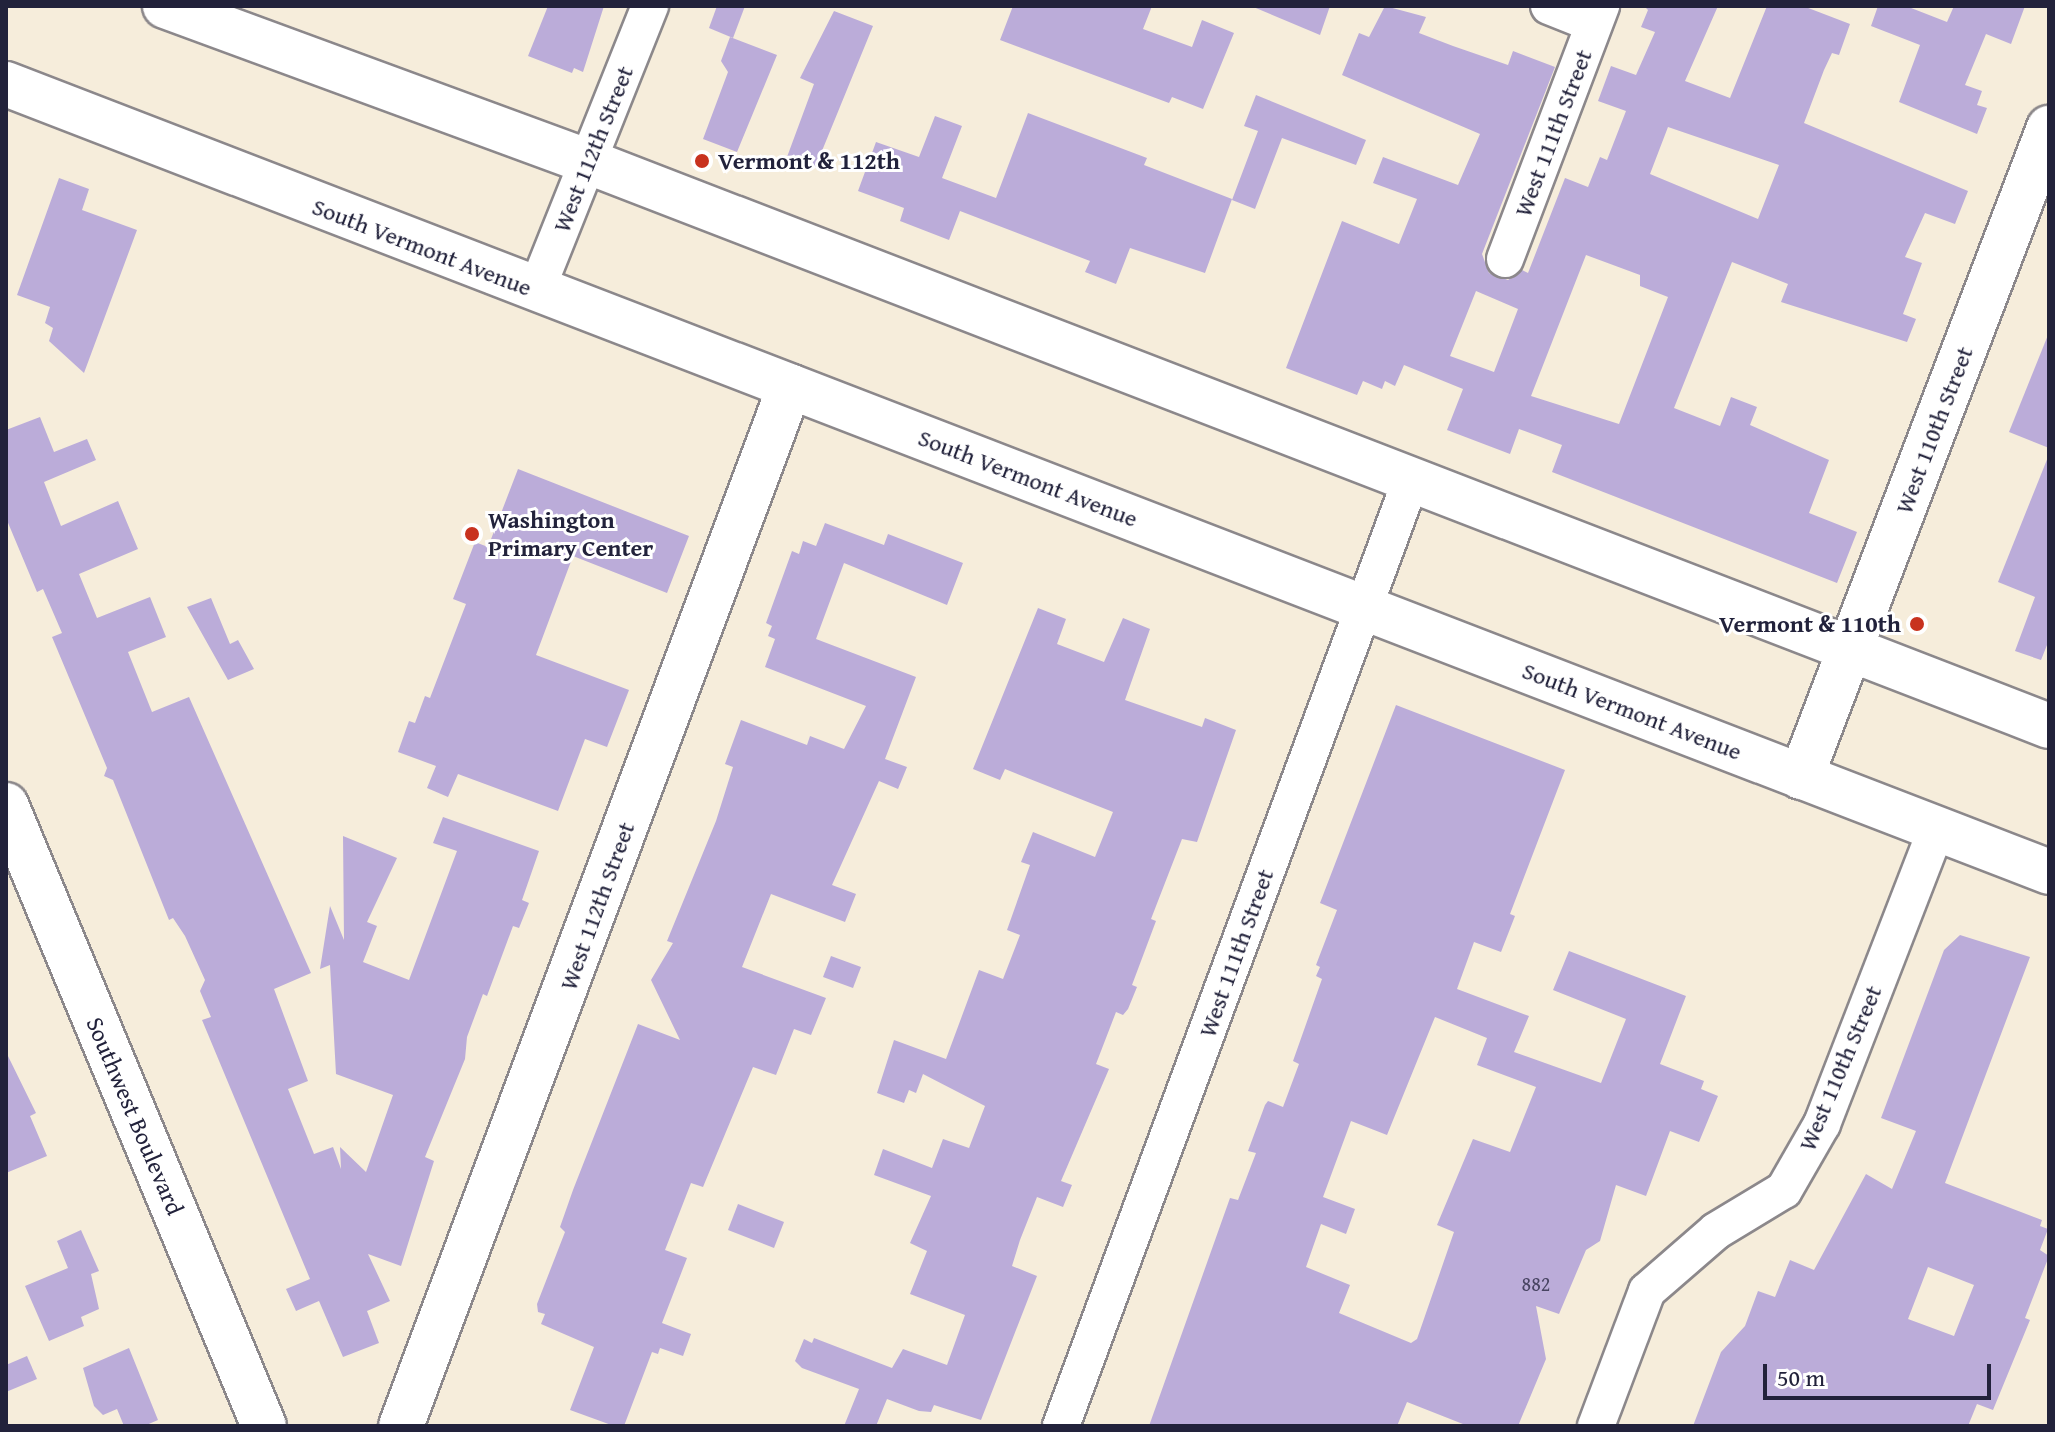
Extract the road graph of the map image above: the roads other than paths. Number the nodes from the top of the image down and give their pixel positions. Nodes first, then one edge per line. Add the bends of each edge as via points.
1 (165, 6) edge
2 (650, 6) edge
3 (1549, 6) edge
4 (1598, 15) edge
5 (6, 84) edge
6 (2049, 128) edge
7 (589, 162) junction
8 (1505, 259) dead end
9 (536, 291) junction
10 (790, 386) junction
11 (1411, 480) junction
12 (1364, 608) junction
13 (1850, 649) junction
14 (2049, 726) edge
15 (1801, 777) junction
16 (6, 806) edge
17 (1936, 830) junction
18 (2049, 872) edge
19 (264, 1426) edge
20 (401, 1426) edge
21 (1061, 1426) edge
22 (1596, 1426) edge

1 - 7 main road
2 - 7 street, West 112th Street
3 - 4 street
4 - 8 street, West 111th Street
5 - 9 main road, South Vermont Avenue
6 - 13 main road, West 110th Street
7 - 9 street, West 112th Street
7 - 11 main road
9 - 10 main road, South Vermont Avenue
10 - 12 main road, South Vermont Avenue
10 - 20 main road, West 112th Street
11 - 12 street, West 111th Street
11 - 13 main road
12 - 15 main road, South Vermont Avenue
12 - 21 street, West 111th Street
13 - 14 main road
13 - 15 main road, West 110th Street
15 - 17 main road, South Vermont Avenue
16 - 19 main road, Southwest Boulevard
17 - 18 main road, South Vermont Avenue
17 - 22 street, West 110th Street via 1822,1124 1784,1190 1716,1231 1647,1291

